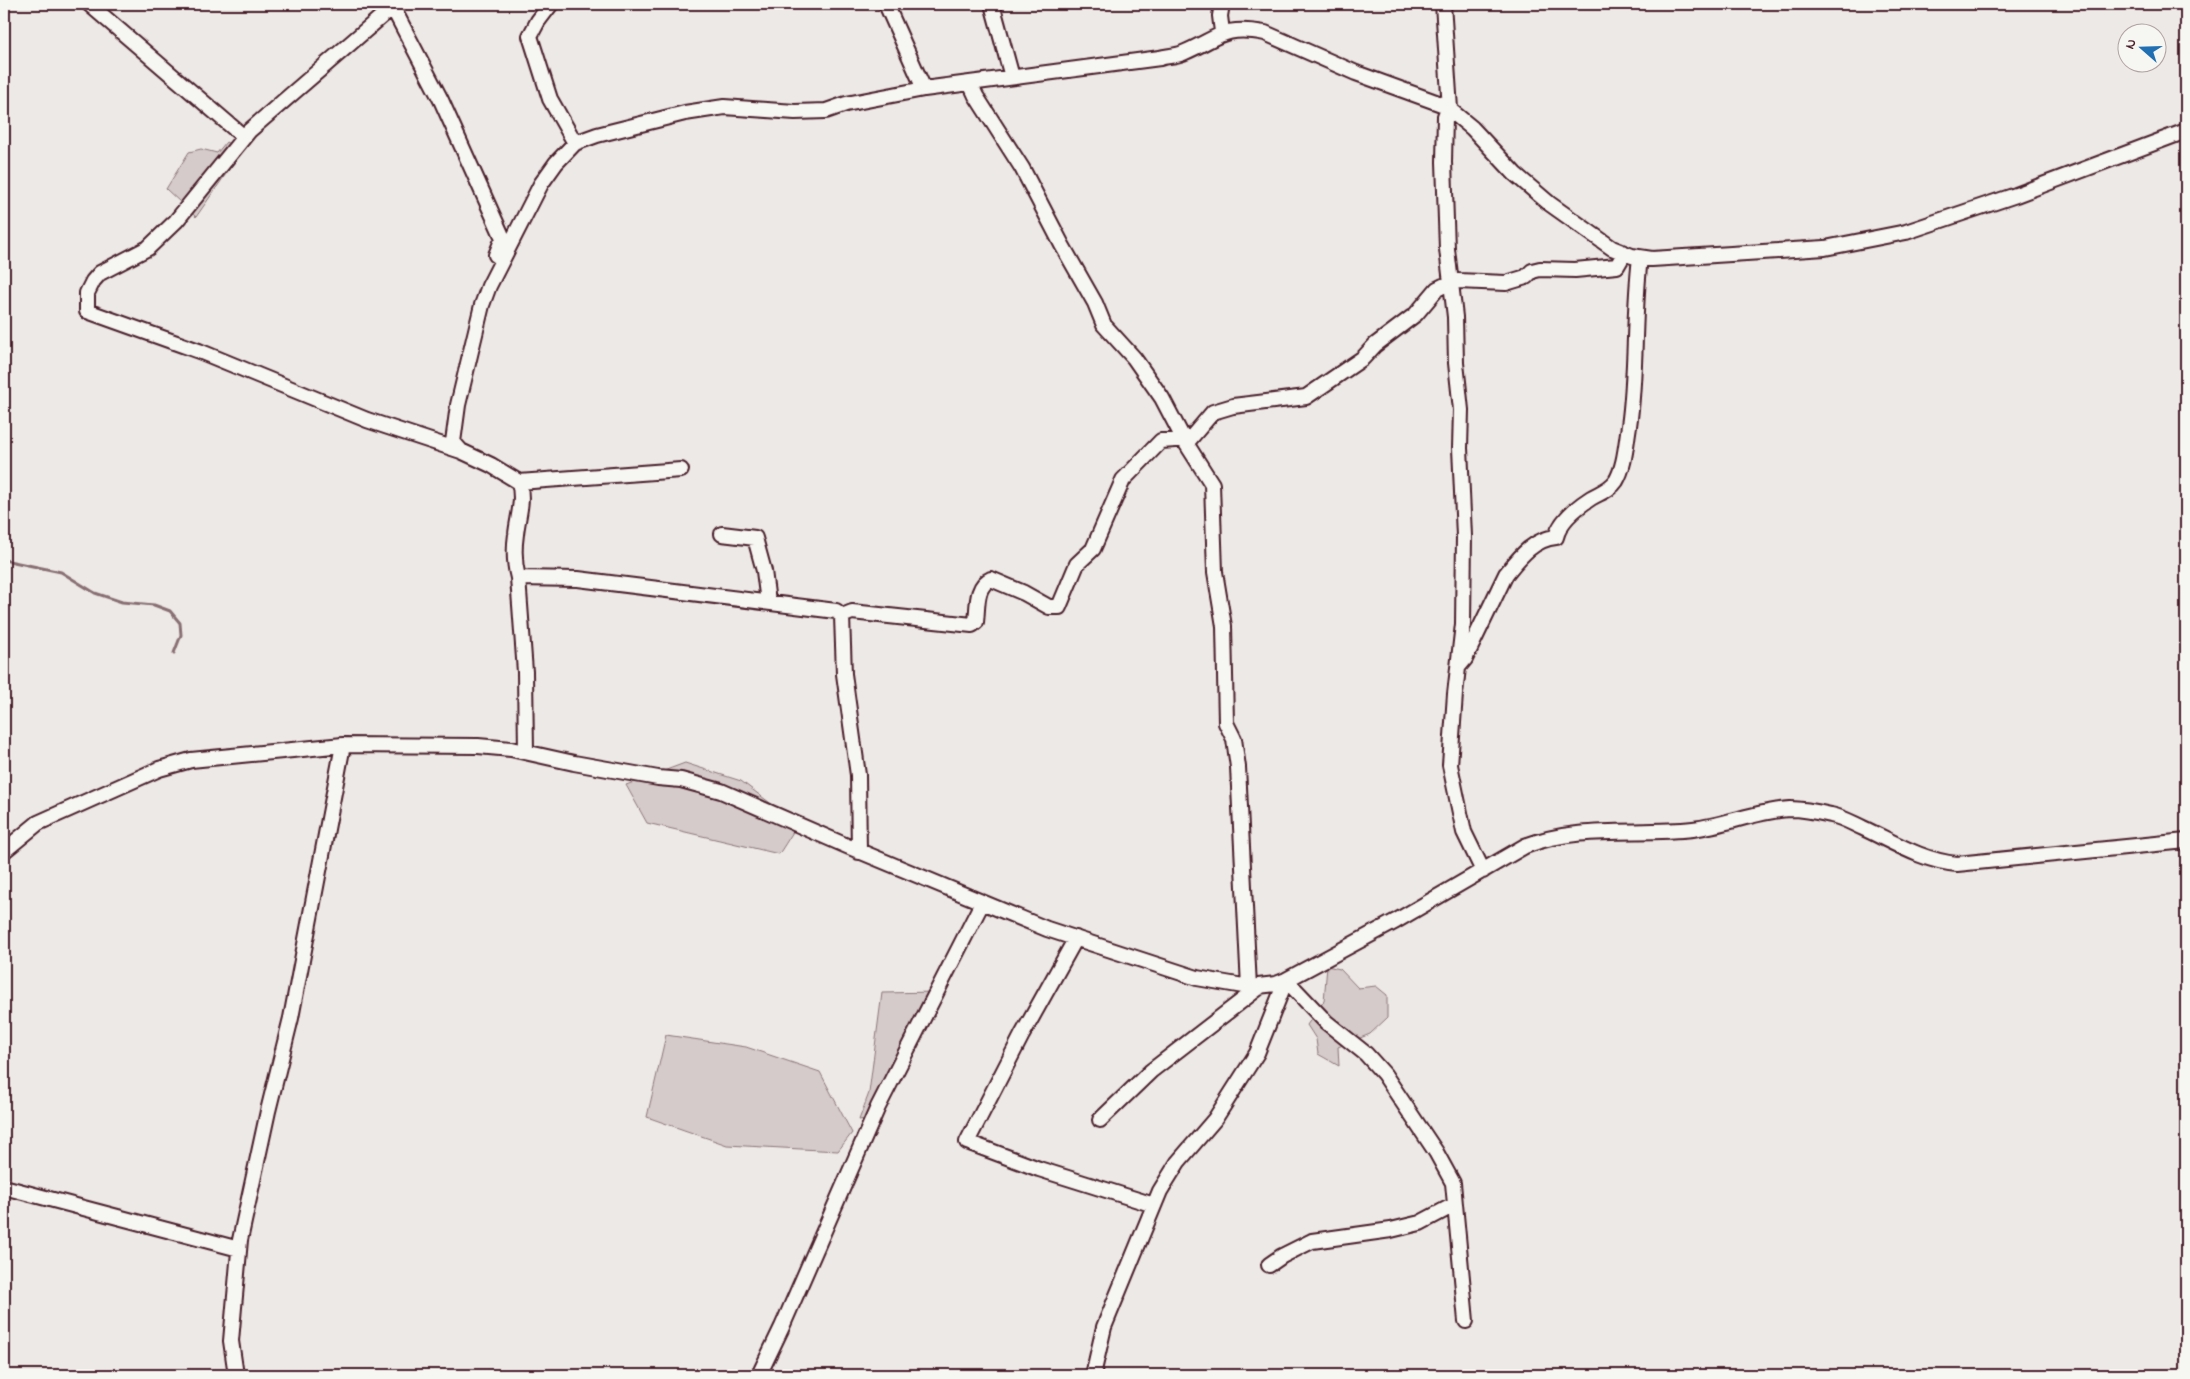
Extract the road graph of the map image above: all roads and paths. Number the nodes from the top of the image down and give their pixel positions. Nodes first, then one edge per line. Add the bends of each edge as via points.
1 (89, 4) edge
2 (551, 4) edge
3 (886, 4) edge
4 (992, 4) edge
5 (1222, 4) edge
6 (1442, 4) edge
7 (393, 5) edge
8 (1222, 32) junction
9 (1012, 77) junction
10 (970, 83) junction
11 (924, 89) junction
12 (1450, 109) junction
13 (2186, 132) edge
14 (244, 137) junction
15 (575, 143) junction
16 (1624, 254) junction
17 (1640, 258) junction
18 (1450, 284) junction
19 (474, 337) junction
20 (1184, 440) junction
21 (461, 452) junction
22 (681, 470) dead end
23 (519, 482) junction
24 (722, 534) dead end
25 (518, 578) junction
26 (768, 602) junction
27 (842, 616) junction
28 (1458, 667) junction
29 (343, 745) junction
30 (526, 752) junction
31 (2186, 842) edge
32 (4, 851) edge
33 (859, 852) junction
34 (1482, 871) junction
35 (982, 903) junction
36 (1076, 938) junction
37 (1286, 980) junction
38 (1264, 985) junction
39 (1249, 987) junction
40 (1100, 1120) dead end
41 (4, 1187) edge
42 (1154, 1205) junction
43 (1454, 1205) junction
44 (239, 1249) junction
45 (1269, 1265) dead end
46 (1466, 1321) dead end
47 (236, 1375) edge
48 (759, 1375) edge
49 (1094, 1375) edge

1 - 14 street
2 - 15 street via 530,36 550,99
3 - 11 street
4 - 9 street
5 - 8 street
6 - 12 street
7 - 14 street
7 - 19 street via 504,238 476,293 471,322
8 - 9 street via 1182,54
8 - 12 street via 1241,29 1264,33
9 - 10 street
10 - 11 street
10 - 20 street via 1022,168 1104,325 1149,379
11 - 15 street via 826,111 713,108
12 - 16 street via 1550,204 1600,241
12 - 18 street via 1445,116 1444,162
13 - 17 street via 1906,232 1825,248
14 - 21 street via 168,230 148,248 100,273 85,298 87,311 198,351 367,420
15 - 19 street via 541,184 489,286
16 - 17 street
16 - 18 street via 1617,266 1540,269 1506,283 1458,281
17 - 28 street via 1633,399 1616,481 1567,518 1556,537 1536,543 1506,574 1465,659
18 - 20 street via 1437,288 1416,314 1363,358 1306,397 1233,406 1213,412 1190,439
18 - 28 street via 1461,410 1464,528 1463,624
19 - 21 street via 454,434 454,442
20 - 27 street via 1161,441 1123,480 1093,549 1077,564 1059,607 1049,607 991,579 979,592 976,622 972,624 852,612
20 - 39 street via 1212,484 1215,572 1224,626 1226,723 1234,739 1238,767
21 - 23 street
22 - 23 street
23 - 25 street via 522,505 514,564
24 - 26 street via 755,538
25 - 26 street via 578,579
25 - 30 street via 525,672
26 - 27 street via 836,611
27 - 33 street via 844,674 858,775
28 - 34 street via 1450,765 1464,832
29 - 30 street via 478,746
29 - 32 street via 176,763 38,824
29 - 44 street via 293,1008
30 - 33 street via 702,785 764,808
31 - 34 street via 1957,864 1912,852 1834,816 1791,809 1696,828 1585,832 1555,837 1525,846
33 - 35 street
34 - 37 street
35 - 36 street
35 - 48 street via 878,1107
36 - 39 street via 1197,978
36 - 42 street via 1017,1043 967,1142 1039,1169
37 - 38 street
37 - 42 street via 1257,1053 1215,1119 1178,1162
37 - 43 street via 1326,1022 1366,1054 1384,1074 1453,1183
38 - 39 street
38 - 40 street via 1151,1071
41 - 44 street
42 - 49 street via 1104,1327
43 - 45 street via 1420,1223 1312,1241
43 - 46 street
44 - 47 street via 231,1341

